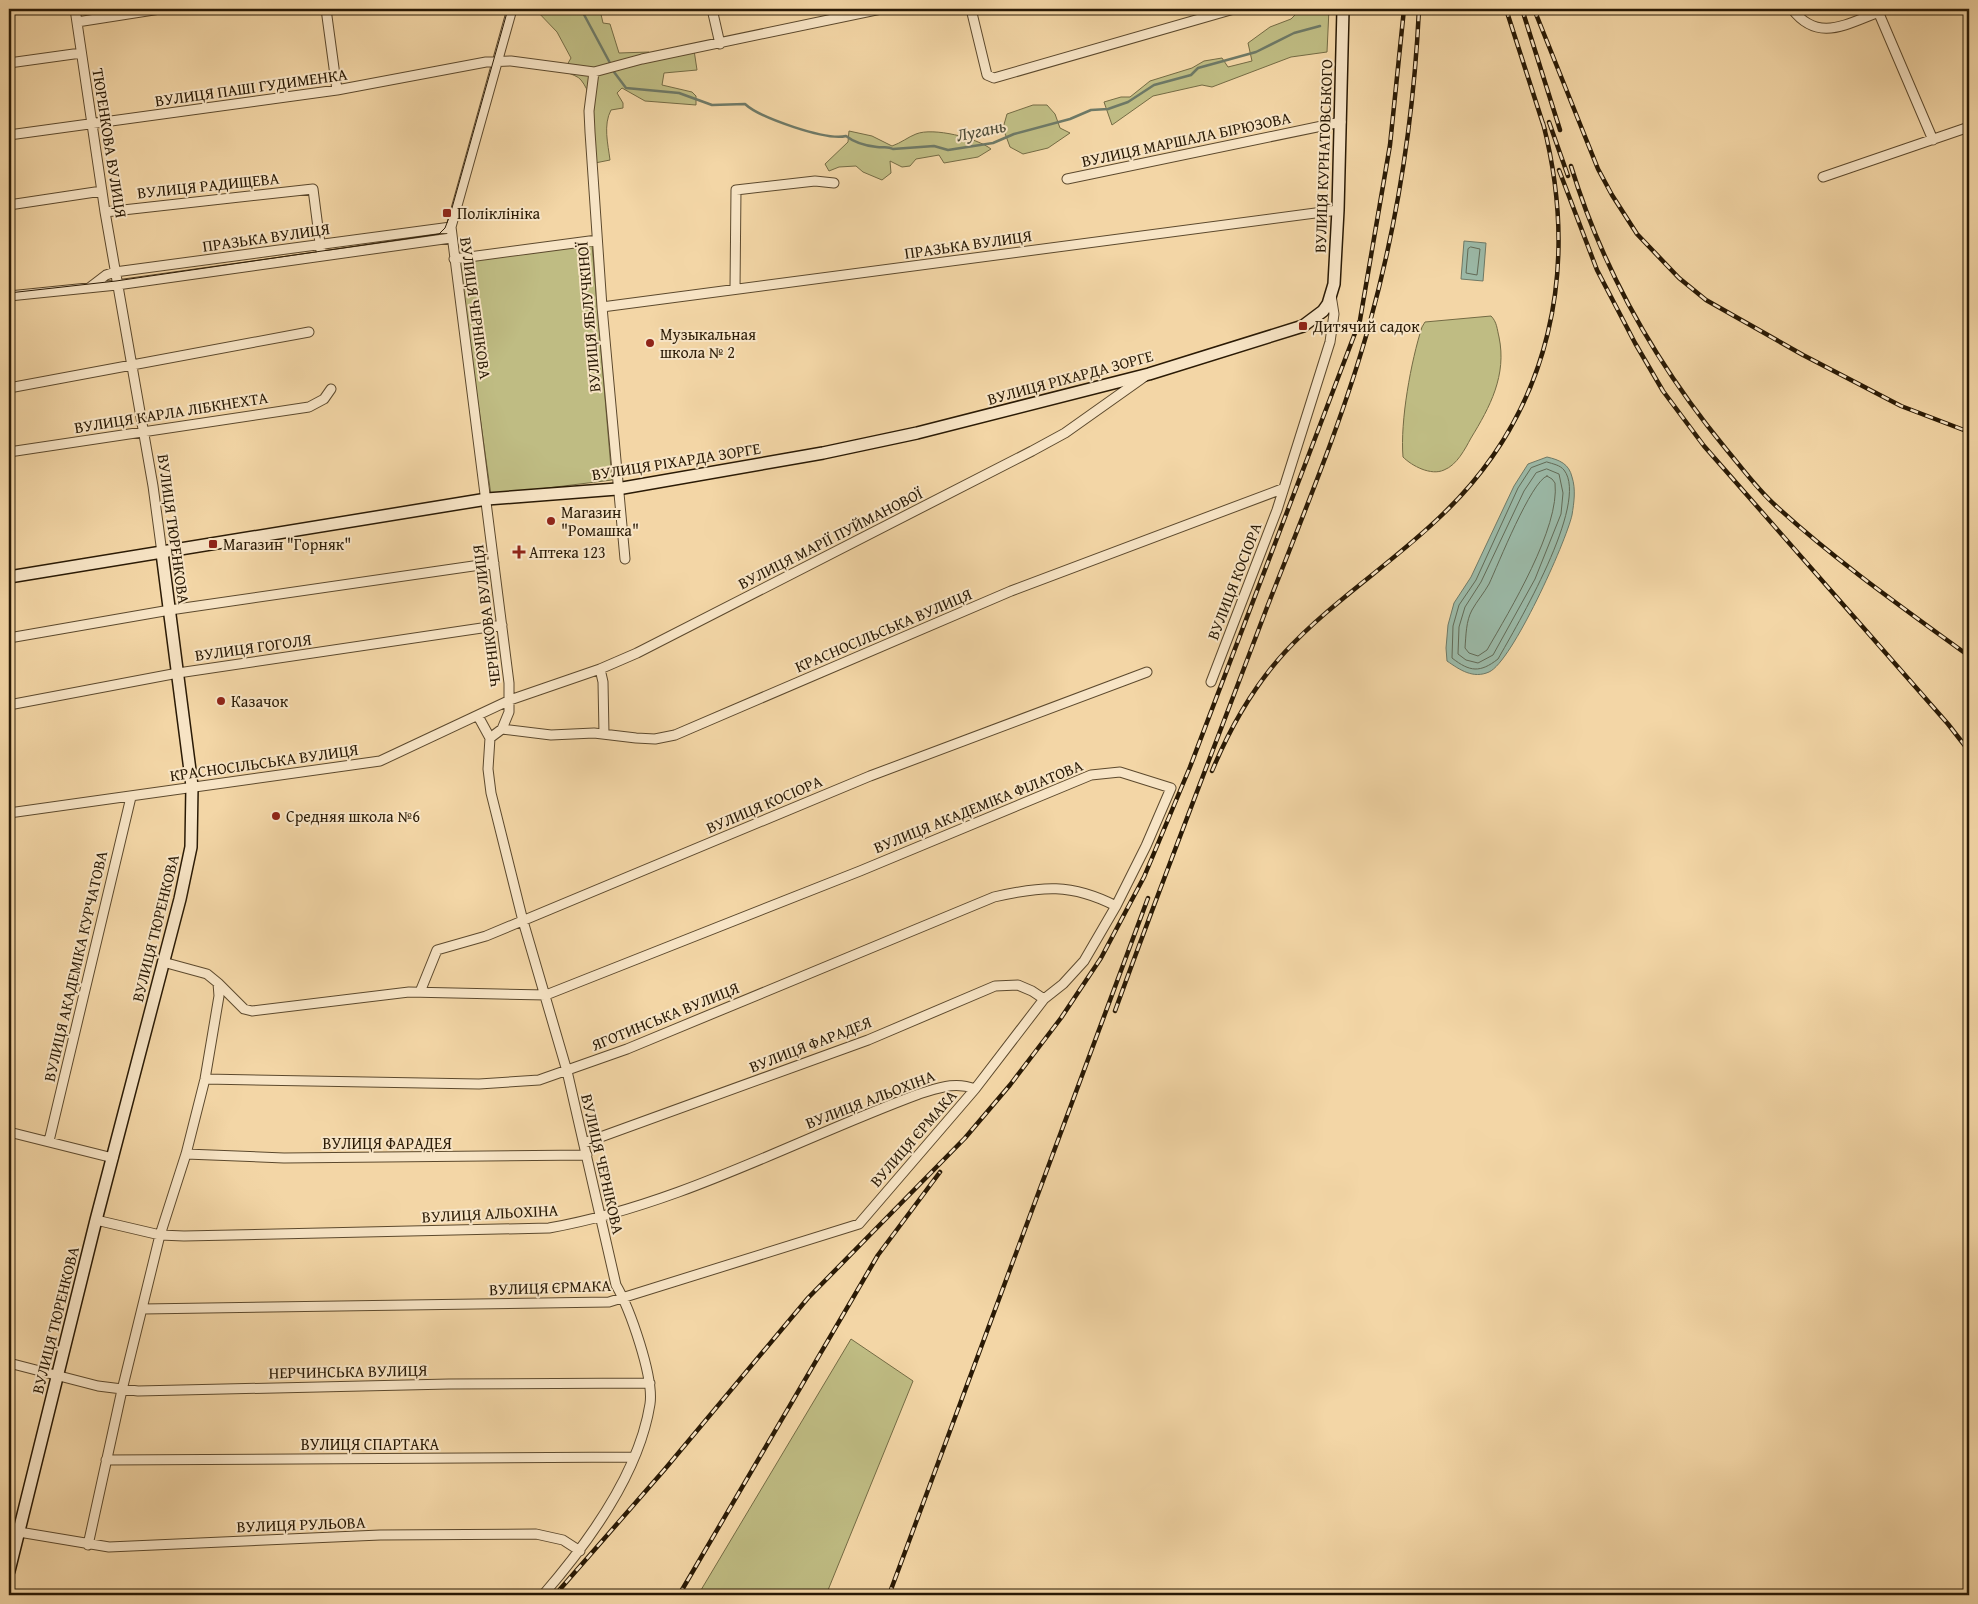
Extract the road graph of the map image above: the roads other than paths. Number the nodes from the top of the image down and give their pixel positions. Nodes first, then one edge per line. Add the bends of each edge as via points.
1 (75, 9) edge
2 (160, 9) edge
3 (326, 9) edge
4 (512, 9) edge
5 (712, 9) edge
6 (881, 9) edge
7 (971, 9) edge
8 (1234, 9) edge
9 (1342, 9) edge
10 (1792, 9) edge
11 (1878, 10) edge
12 (77, 22) junction
13 (720, 44) junction
14 (82, 53) junction
15 (496, 62) junction
16 (9, 63) edge
17 (594, 72) junction
18 (337, 90) junction
19 (1341, 122) junction
20 (92, 124) junction
21 (1969, 127) edge
22 (9, 135) edge
23 (1933, 140) junction
24 (1823, 177) dead end
25 (1067, 179) dead end
26 (834, 183) dead end
27 (102, 191) junction
28 (9, 206) edge
29 (1338, 210) junction
30 (105, 212) junction
31 (451, 227) junction
32 (451, 238) junction
33 (597, 240) junction
34 (321, 245) junction
35 (322, 256) junction
36 (454, 259) junction
37 (116, 279) junction
38 (735, 289) junction
39 (9, 296) edge
40 (1330, 299) junction
41 (602, 307) junction
42 (309, 332) dead end
43 (131, 367) junction
44 (1149, 374) junction
45 (9, 388) edge
46 (332, 390) dead end
47 (143, 432) junction
48 (9, 452) edge
49 (617, 489) junction
50 (1282, 489) junction
51 (486, 499) junction
52 (162, 553) junction
53 (625, 559) dead end
54 (494, 563) junction
55 (9, 577) edge
56 (170, 610) junction
57 (502, 625) junction
58 (9, 638) edge
59 (600, 670) junction
60 (1147, 672) dead end
61 (178, 673) junction
62 (1211, 682) dead end
63 (510, 700) junction
64 (9, 705) edge
65 (478, 716) junction
66 (502, 729) junction
67 (604, 734) junction
68 (490, 738) junction
69 (192, 786) junction
70 (130, 797) junction
71 (9, 812) edge
72 (1116, 906) junction
73 (523, 921) junction
74 (163, 962) junction
75 (218, 983) junction
76 (420, 992) junction
77 (546, 995) junction
78 (1044, 1000) junction
79 (566, 1071) junction
80 (205, 1079) junction
81 (975, 1089) junction
82 (9, 1132) edge
83 (49, 1141) junction
84 (584, 1143) junction
85 (186, 1154) junction
86 (587, 1155) junction
87 (112, 1158) junction
88 (599, 1217) junction
89 (96, 1220) junction
90 (160, 1235) junction
91 (624, 1298) junction
92 (143, 1309) junction
93 (9, 1363) edge
94 (53, 1374) junction
95 (650, 1383) junction
96 (122, 1390) junction
97 (634, 1457) junction
98 (106, 1460) junction
99 (19, 1532) junction
100 (88, 1545) junction
101 (580, 1551) junction
102 (9, 1571) edge
103 (466, 1595) edge
104 (500, 1595) edge
105 (543, 1595) edge

1 - 12 street, ТЮРЕНКОВА ВУЛИЦЯ
2 - 12 street
3 - 18 street
4 - 15 street, ВУЛИЦЯ ЧЕРНІКОВА
5 - 13 street
6 - 13 street
7 - 8 street via 987,75 994,78
9 - 19 street, ВУЛИЦЯ КУРНАТОВСЬКОГО
10 - 11 street via 1801,20 1820,29 1836,28
11 - 23 street
12 - 14 street, ТЮРЕНКОВА ВУЛИЦЯ
13 - 17 street
14 - 16 street
14 - 20 street, ТЮРЕНКОВА ВУЛИЦЯ
15 - 17 street, ВУЛИЦЯ ПАШІ ГУДИМЕНКА via 511,61
15 - 18 street, ВУЛИЦЯ ПАШІ ГУДИМЕНКА
15 - 31 street, ВУЛИЦЯ ЧЕРНІКОВА
17 - 33 street, ВУЛИЦЯ ЯБЛУЧКІНОЇ via 589,111
18 - 20 street, ВУЛИЦЯ ПАШІ ГУДИМЕНКА
19 - 25 street, ВУЛИЦЯ МАРШАЛА БІРЮЗОВА
19 - 29 street, ВУЛИЦЯ КУРНАТОВСЬКОГО
20 - 22 street, ВУЛИЦЯ ПАШІ ГУДИМЕНКА
20 - 27 street, ТЮРЕНКОВА ВУЛИЦЯ
21 - 23 street
23 - 24 street
26 - 38 street via 807,182 736,190
27 - 28 street
27 - 30 street, ТЮРЕНКОВА ВУЛИЦЯ
29 - 38 street, ПРАЗЬКА ВУЛИЦЯ
29 - 40 street, ВУЛИЦЯ КУРНАТОВСЬКОГО via 1336,270
30 - 34 street, ВУЛИЦЯ РАДИЩЕВА via 313,189
30 - 37 street, ТЮРЕНКОВА ВУЛИЦЯ
31 - 32 street, ВУЛИЦЯ ЧЕРНІКОВА
31 - 34 street, ПРАЗЬКА ВУЛИЦЯ
32 - 35 street, ПРАЗЬКА ВУЛИЦЯ
32 - 36 street, ВУЛИЦЯ ЧЕРНІКОВА
33 - 36 street
33 - 41 street, ВУЛИЦЯ ЯБЛУЧКІНОЇ
34 - 35 street
34 - 37 street, ПРАЗЬКА ВУЛИЦЯ
35 - 37 street, ПРАЗЬКА ВУЛИЦЯ
36 - 51 street, ВУЛИЦЯ ЧЕРНІКОВА
37 - 39 street, ПРАЗЬКА ВУЛИЦЯ via 106,275 89,288
37 - 43 street, ВУЛИЦЯ ТЮРЕНКОВА
38 - 41 street, ПРАЗЬКА ВУЛИЦЯ
40 - 44 street, ВУЛИЦЯ РІХАРДА ЗОРГЕ via 1316,318 1303,326
40 - 50 street, ВУЛИЦЯ КОСІОРА via 1334,314 1330,342
41 - 49 street, ВУЛИЦЯ ЯБЛУЧКІНОЇ
42 - 43 street
43 - 45 street
43 - 47 street, ВУЛИЦЯ ТЮРЕНКОВА
44 - 49 street, ВУЛИЦЯ РІХАРДА ЗОРГЕ via 908,435
44 - 59 street, ВУЛИЦЯ МАРІЇ ПУЙМАНОВОЇ via 1065,433 1032,451
46 - 47 street, ВУЛИЦЯ КАРЛА ЛІБКНЕХТА via 309,407
47 - 48 street, ВУЛИЦЯ КАРЛА ЛІБКНЕХТА
47 - 52 street, ВУЛИЦЯ ТЮРЕНКОВА
49 - 51 street, ВУЛИЦЯ РІХАРДА ЗОРГЕ
49 - 53 street, ВУЛИЦЯ ЯБЛУЧКІНОЇ
50 - 62 street, ВУЛИЦЯ КОСІОРА via 1277,510
50 - 67 street, КРАСНОСІЛЬСЬКА ВУЛИЦЯ via 1011,591 675,735 655,738
51 - 52 street, ВУЛИЦЯ РІХАРДА ЗОРГЕ
51 - 54 street, ЧЕРНІКОВА ВУЛИЦЯ
52 - 55 street, ВУЛИЦЯ РІХАРДА ЗОРГЕ
52 - 56 street, ВУЛИЦЯ ТЮРЕНКОВА
54 - 56 street
54 - 57 street, ЧЕРНІКОВА ВУЛИЦЯ
56 - 58 street
56 - 61 street, ВУЛИЦЯ ТЮРЕНКОВА
57 - 61 street, ВУЛИЦЯ ГОГОЛЯ
57 - 63 street, ЧЕРНІКОВА ВУЛИЦЯ
59 - 63 street, ВУЛИЦЯ МАРІЇ ПУЙМАНОВОЇ
59 - 67 street
60 - 73 street, ВУЛИЦЯ КОСІОРА via 870,776
61 - 64 street, ВУЛИЦЯ ГОГОЛЯ
61 - 69 street, ВУЛИЦЯ ТЮРЕНКОВА
63 - 65 street, КРАСНОСІЛЬСЬКА ВУЛИЦЯ
63 - 66 street, ЧЕРНІКОВА ВУЛИЦЯ via 507,722
65 - 68 street
65 - 69 street, КРАСНОСІЛЬСЬКА ВУЛИЦЯ via 380,760 360,765
66 - 67 street, КРАСНОСІЛЬСЬКА ВУЛИЦЯ via 551,735
66 - 68 street
68 - 73 street, ВУЛИЦЯ ЧЕРНІКОВА via 490,793
69 - 70 street, КРАСНОСІЛЬСЬКА ВУЛИЦЯ
69 - 74 street, ВУЛИЦЯ ТЮРЕНКОВА via 193,827 188,866
70 - 71 street, КРАСНОСІЛЬСЬКА ВУЛИЦЯ
70 - 83 street, ВУЛИЦЯ АКАДЕМІКА КУРЧАТОВА
72 - 77 street, ВУЛИЦЯ АКАДЕМІКА ФІЛАТОВА via 1171,788 1120,772 1092,775
72 - 78 street, ВУЛИЦЯ АКАДЕМІКА ФІЛАТОВА via 1084,961
72 - 79 street, ЯГОТИНСЬКА ВУЛИЦЯ via 1052,887 994,897
73 - 76 street, ВУЛИЦЯ КОСІОРА via 468,943 437,950
73 - 77 street, ВУЛИЦЯ ЧЕРНІКОВА
74 - 75 street via 207,974
74 - 87 street, ВУЛИЦЯ ТЮРЕНКОВА
75 - 76 street via 244,1009 265,1011
75 - 80 street via 219,996
76 - 77 street
77 - 79 street, ВУЛИЦЯ ЧЕРНІКОВА
78 - 81 street, ВУЛИЦЯ АКАДЕМІКА ФІЛАТОВА
78 - 84 street, ВУЛИЦЯ ФАРАДЕЯ via 1018,985 995,986 868,1040
79 - 80 street, ЯГОТИНСЬКА ВУЛИЦЯ via 539,1080 479,1084
79 - 84 street, ВУЛИЦЯ ЧЕРНІКОВА
80 - 85 street
81 - 88 street, ВУЛИЦЯ АЛЬОХІНА via 964,1084 951,1085 919,1094 706,1182
81 - 91 street, ВУЛИЦЯ ЄРМАКА via 859,1224
82 - 83 street
83 - 87 street
84 - 86 street, ВУЛИЦЯ ЧЕРНІКОВА
85 - 86 street, ВУЛИЦЯ ФАРАДЕЯ via 284,1158
85 - 90 street
86 - 88 street, ВУЛИЦЯ ЧЕРНІКОВА
87 - 89 street, ВУЛИЦЯ ТЮРЕНКОВА
88 - 90 street, ВУЛИЦЯ АЛЬОХІНА via 534,1229
88 - 91 street, ВУЛИЦЯ ЧЕРНІКОВА via 616,1285
89 - 90 street, ВУЛИЦЯ АЛЬОХІНА
89 - 94 street, ВУЛИЦЯ ТЮРЕНКОВА
90 - 92 street
91 - 92 street, ВУЛИЦЯ ЄРМАКА via 595,1302
91 - 95 street, ВУЛИЦЯ ЧЕРНІКОВА
92 - 96 street
93 - 94 street, НЕРЧИНСЬКА ВУЛИЦЯ
94 - 96 street, НЕРЧИНСЬКА ВУЛИЦЯ
94 - 99 street, ВУЛИЦЯ ТЮРЕНКОВА
95 - 96 street, НЕРЧИНСЬКА ВУЛИЦЯ
95 - 97 street, ВУЛИЦЯ ЧЕРНІКОВА via 650,1403
96 - 98 street
97 - 98 street, ВУЛИЦЯ СПАРТАКА
97 - 101 street, ВУЛИЦЯ ЧЕРНІКОВА
98 - 100 street
99 - 100 street, ВУЛИЦЯ РУЛЬОВА
99 - 102 street, ВУЛИЦЯ ТЮРЕНКОВА
100 - 101 street, ВУЛИЦЯ РУЛЬОВА via 380,1535 536,1534 563,1540
101 - 105 street, ВУЛИЦЯ ЧЕРНІКОВА
103 - 104 street

